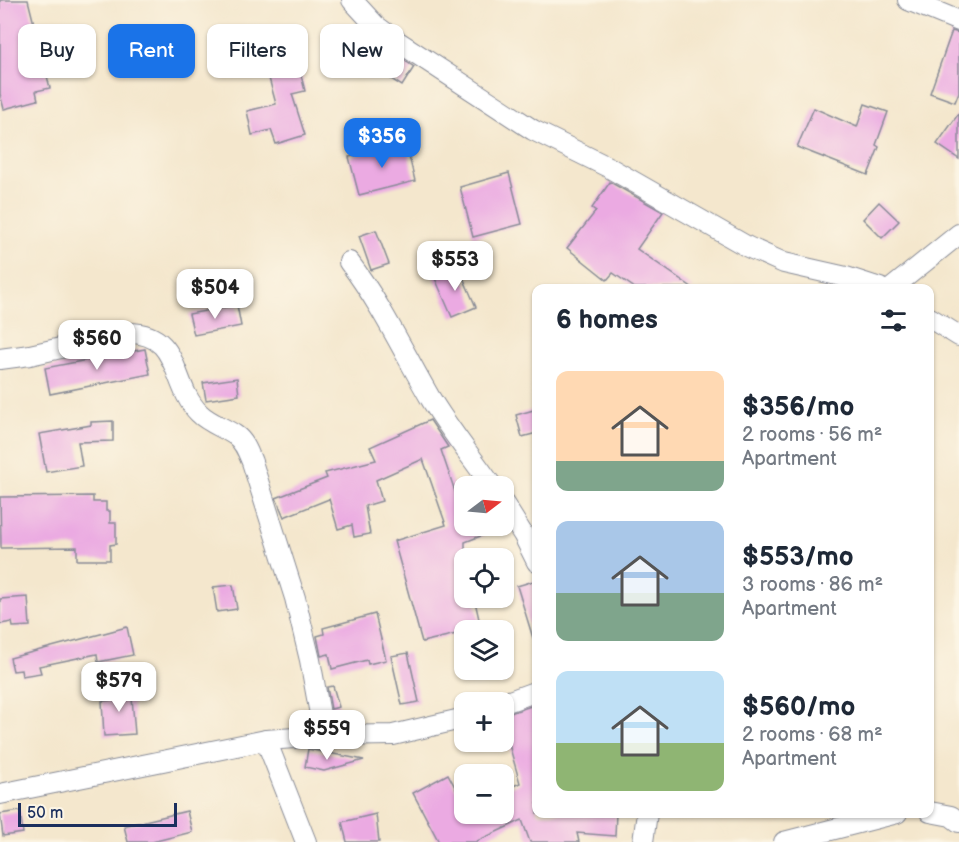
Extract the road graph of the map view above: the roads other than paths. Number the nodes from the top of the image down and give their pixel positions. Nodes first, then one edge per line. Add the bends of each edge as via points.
1 (352, 0) edge
2 (908, 0) edge
3 (959, 21) edge
4 (959, 234) edge
5 (350, 262) dead end
6 (868, 284) edge
7 (897, 284) edge
8 (934, 320) edge
9 (959, 336) edge
10 (0, 359) edge
11 (484, 476) edge
12 (514, 520) edge
13 (532, 552) edge
14 (532, 693) edge
15 (514, 700) edge
16 (454, 721) edge
17 (324, 736) junction
18 (266, 740) junction
19 (0, 794) edge
20 (934, 813) edge
21 (646, 818) edge
22 (878, 818) edge
23 (959, 822) edge
24 (306, 842) edge
25 (643, 842) edge
26 (784, 842) edge

1 - 6 street via 375,25 411,52 534,130 608,167 748,247 784,262
2 - 3 street
4 - 7 street
5 - 11 street via 456,439
8 - 9 street
10 - 17 street via 127,333 142,333 166,348 197,411 236,435 252,462 295,598
12 - 13 street
14 - 15 street
16 - 17 street via 393,735
17 - 18 street
18 - 19 street
18 - 24 street
20 - 23 street
21 - 25 street
22 - 26 street

